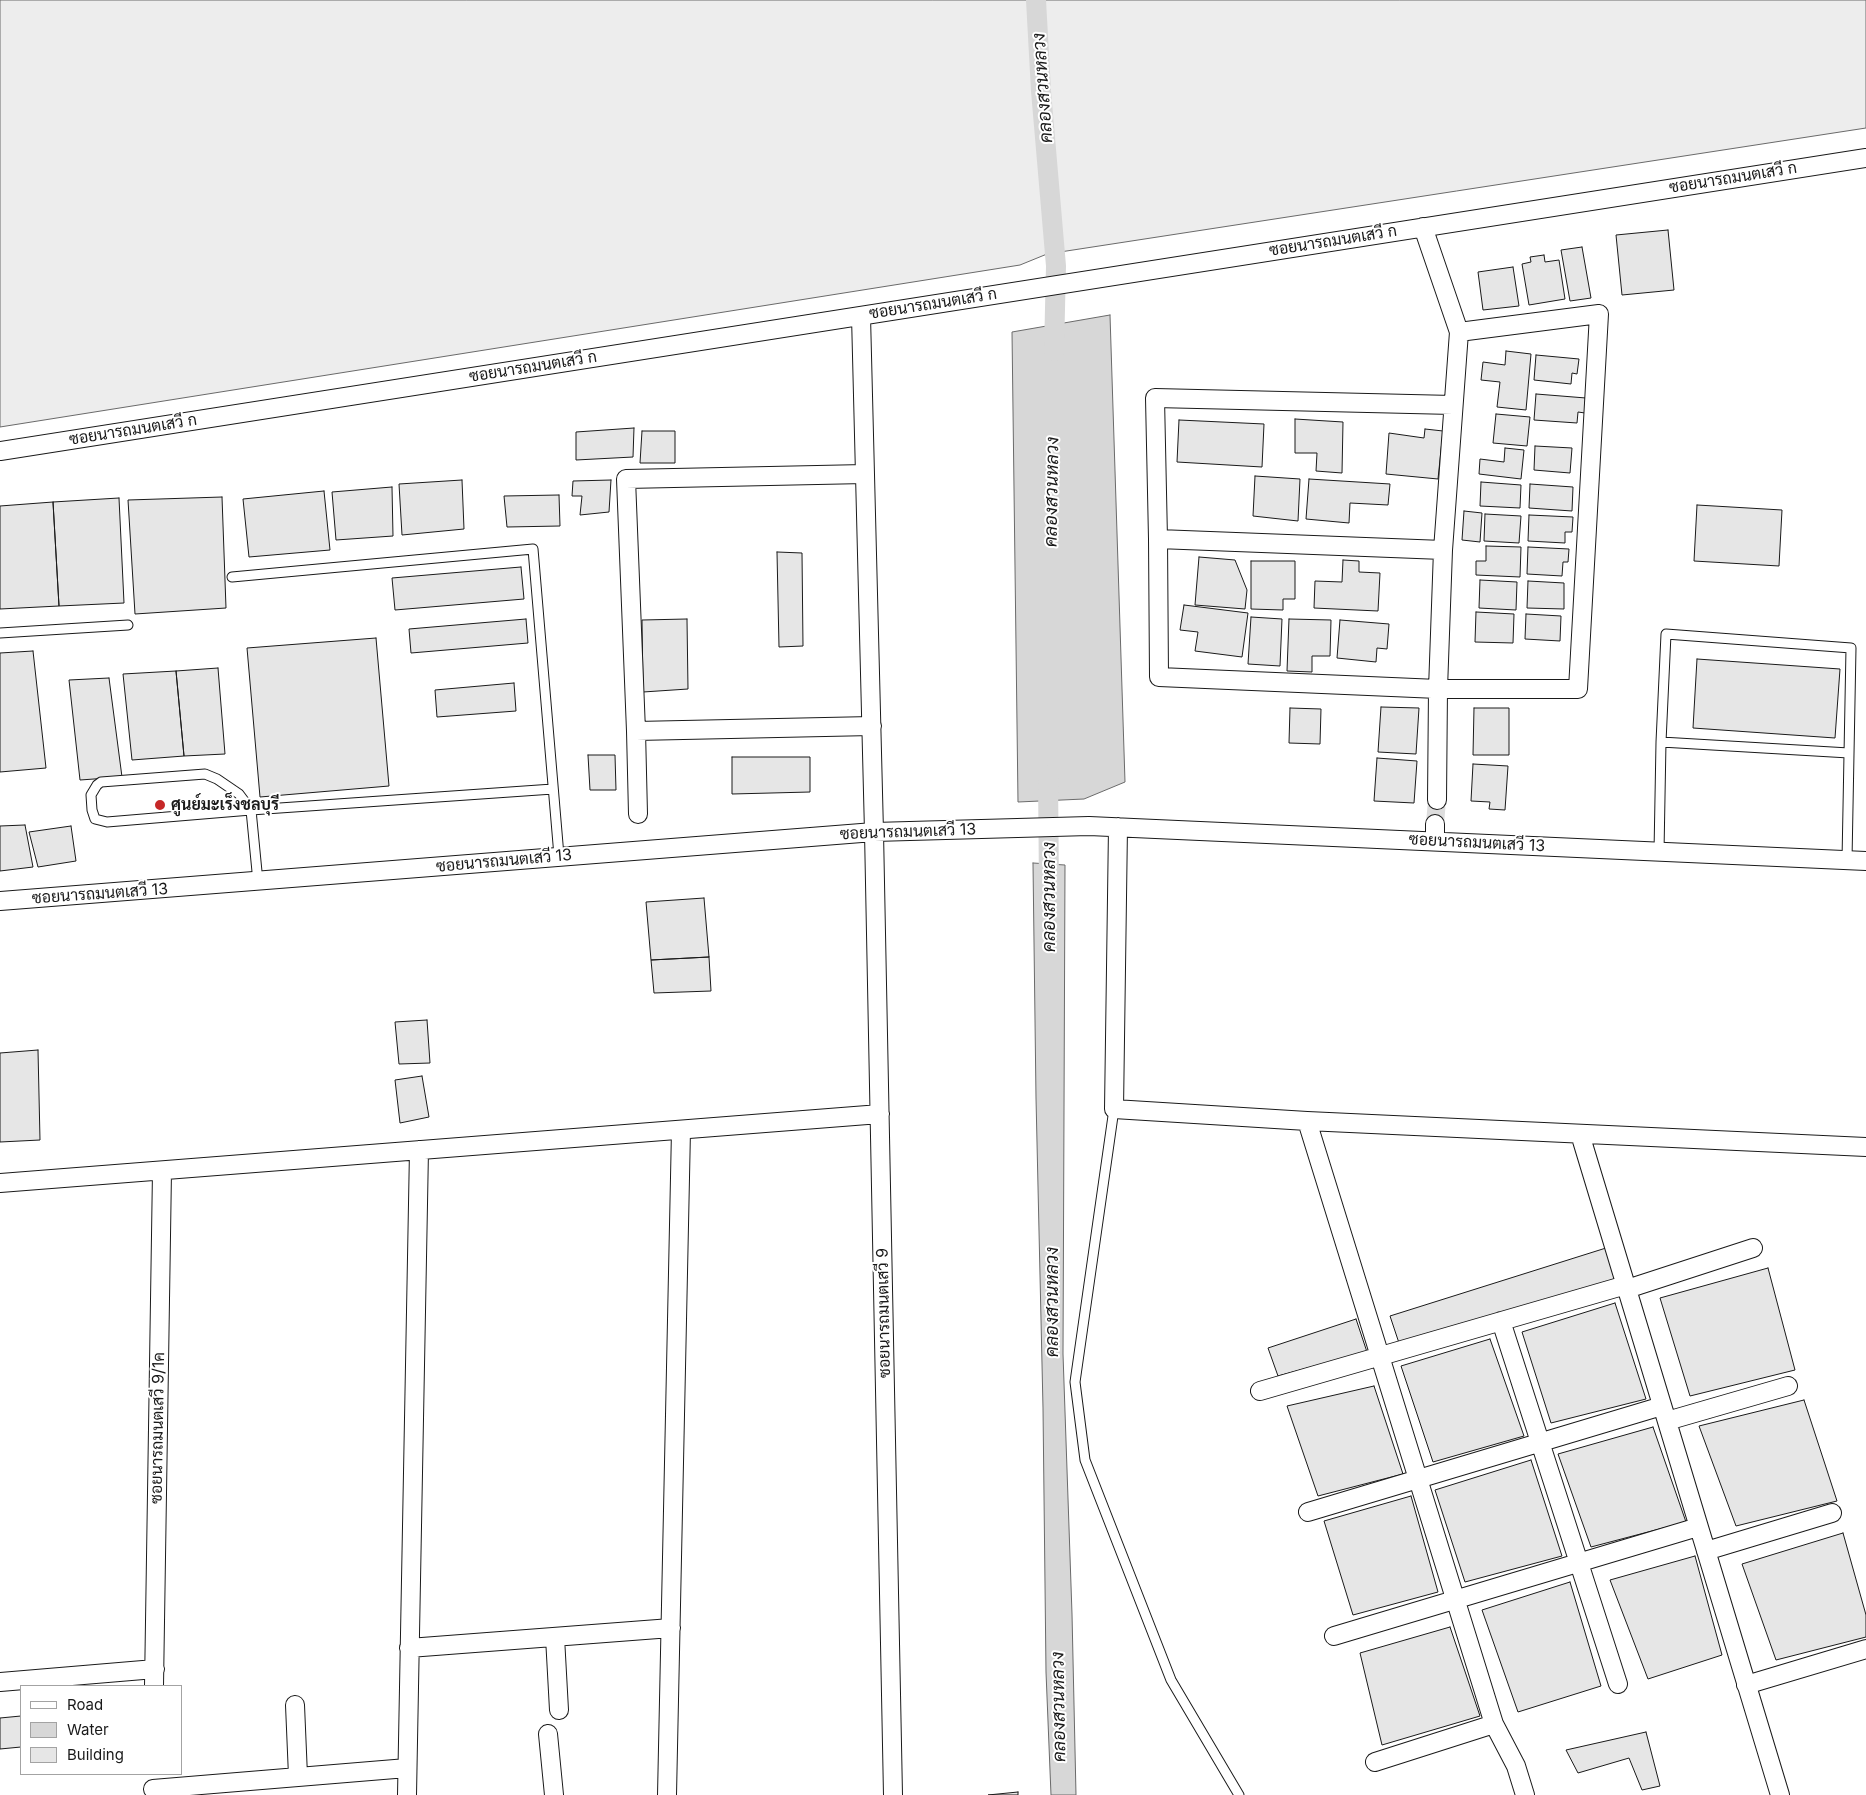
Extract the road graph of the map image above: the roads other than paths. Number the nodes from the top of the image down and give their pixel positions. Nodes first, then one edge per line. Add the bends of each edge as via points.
1 (1866, 158) edge
2 (1423, 227) junction
3 (861, 316) junction
4 (1459, 332) junction
5 (1453, 406) junction
6 (0, 450) edge
7 (865, 474) junction
8 (1158, 539) junction
9 (1443, 550) junction
10 (232, 577) dead end
11 (128, 625) dead end
12 (0, 633) edge
13 (1438, 689) junction
14 (872, 726) junction
15 (636, 731) junction
16 (1661, 742) junction
17 (1849, 753) junction
18 (553, 789) junction
19 (1437, 800) tunnel mouth
20 (251, 810) junction
21 (638, 814) dead end
22 (1118, 827) junction
23 (874, 832) junction
24 (1659, 852) junction
25 (559, 856) junction
26 (1847, 860) junction
27 (1866, 861) edge
28 (258, 882) junction
29 (0, 901) edge
30 (1114, 1109) junction
31 (880, 1114) junction
32 (1307, 1121) junction
33 (681, 1130) junction
34 (1580, 1134) junction
35 (419, 1150) junction
36 (1865, 1150) edge
37 (162, 1171) junction
38 (0, 1183) edge
39 (1753, 1248) dead end
40 (1626, 1287) junction
41 (1501, 1321) junction
42 (1380, 1357) junction
43 (1788, 1386) dead end
44 (1260, 1390) dead end
45 (1664, 1414) junction
46 (1540, 1441) junction
47 (1418, 1479) junction
48 (1308, 1512) dead end
49 (1832, 1513) dead end
50 (1698, 1527) junction
51 (1706, 1551) junction
52 (1579, 1563) junction
53 (1456, 1600) junction
54 (671, 1628) junction
55 (555, 1636) junction
56 (1334, 1636) dead end
57 (410, 1648) junction
58 (1866, 1649) edge
59 (154, 1678) edge
60 (0, 1682) edge
61 (40, 1683) edge
62 (1618, 1684) dead end
63 (1746, 1685) junction
64 (295, 1705) dead end
65 (559, 1710) dead end
66 (1494, 1724) junction
67 (548, 1734) dead end
68 (1375, 1762) dead end
69 (407, 1768) junction
70 (298, 1776) junction
71 (153, 1786) edge
72 (407, 1795) edge
73 (554, 1795) edge
74 (667, 1795) edge
75 (893, 1795) edge
76 (1239, 1795) edge
77 (1525, 1795) edge
78 (1780, 1795) edge

1 - 2 street, ซอยนารถมนตเสวี ก
2 - 3 street, ซอยนารถมนตเสวี ก
2 - 4 street
3 - 6 street, ซอยนารถมนตเสวี ก
3 - 7 street, ซอยนารถมนตเสวี 9
4 - 5 street
4 - 13 street via 1599,314 1578,689
5 - 8 street via 1155,398
5 - 9 street
7 - 14 street, ซอยนารถมนตเสวี 9
7 - 15 street via 626,479
8 - 9 street
8 - 13 street via 1159,677
9 - 13 street
10 - 18 lane via 533,549
11 - 12 lane
13 - 19 street
14 - 15 street
14 - 23 street, ซอยนารถมนตเสวี 9
15 - 21 street
16 - 17 lane
16 - 17 lane via 1666,634 1851,648
16 - 24 lane
17 - 26 lane
18 - 20 lane
18 - 25 lane
20 - 20 lane via 107,822 95,819 91,795 101,782 205,774 239,794
20 - 28 lane
22 - 23 street, ซอยนารถมนตเสวี 13
22 - 24 street, ซอยนารถมนตเสวี 13 via 1435,833
22 - 30 street
23 - 25 street, ซอยนารถมนตเสวี 13
23 - 31 street, ซอยนารถมนตเสวี 9
24 - 26 street, ซอยนารถมนตเสวี 13
25 - 28 street, ซอยนารถมนตเสวี 13
26 - 27 street, ซอยนารถมนตเสวี 13
28 - 29 street, ซอยนารถมนตเสวี 13
30 - 32 street
30 - 76 lane via 1075,1382 1085,1460 1171,1680
31 - 33 street
31 - 75 street, ซอยนารถมนตเสวี 9
32 - 34 street
32 - 42 street
33 - 35 street
33 - 54 street
34 - 36 street
34 - 40 street
35 - 37 street
35 - 57 street
37 - 38 street
37 - 59 street, ซอยนารถมนตเสวี 9/1ค
39 - 40 street
40 - 41 street
40 - 45 street
41 - 42 street
41 - 46 street
42 - 44 street
42 - 47 street
43 - 45 street
45 - 46 street
45 - 50 street
46 - 47 street
46 - 52 street
47 - 48 street
47 - 53 street
49 - 51 street
50 - 51 street
50 - 52 street
51 - 63 street
52 - 53 street
52 - 62 street
53 - 56 street
53 - 66 street
54 - 55 street
54 - 74 street
55 - 57 street
55 - 65 street
57 - 69 street
58 - 63 street
59 - 61 street
60 - 61 street
63 - 78 street
64 - 70 street
66 - 68 street
66 - 77 street via 1516,1766
67 - 73 street
69 - 70 street
69 - 72 street
70 - 71 street

